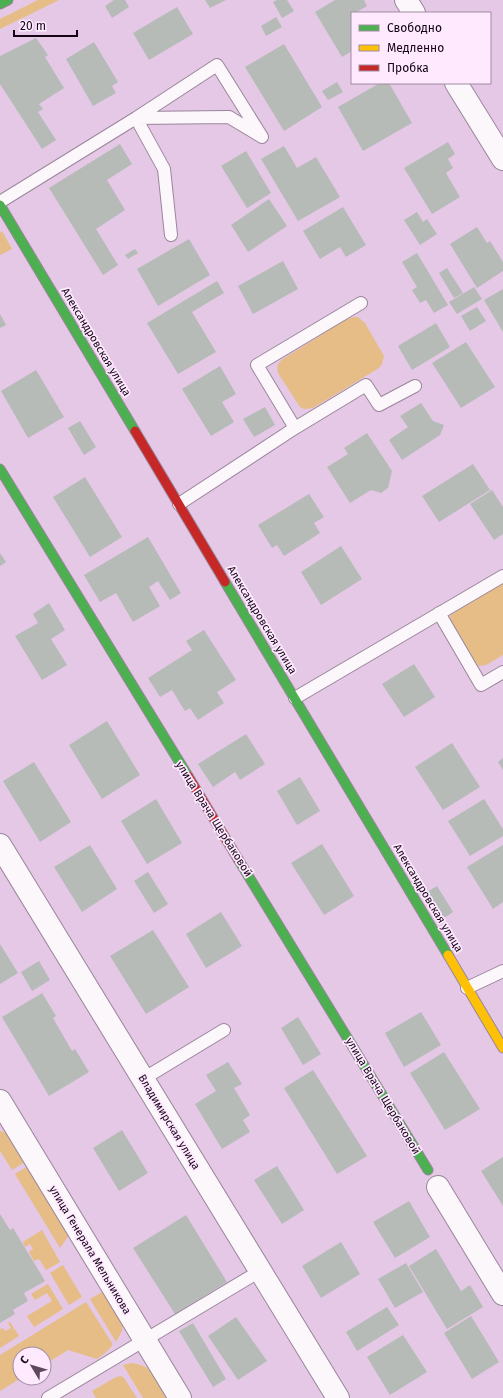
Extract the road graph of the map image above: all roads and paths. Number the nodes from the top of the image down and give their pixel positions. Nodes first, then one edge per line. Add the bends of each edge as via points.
1 (8, 0) edge
2 (406, 0) edge
3 (0, 4) edge
4 (413, 12) edge
5 (457, 84) edge
6 (136, 118) junction
7 (503, 159) edge
8 (0, 204) edge
9 (171, 235) dead end
10 (361, 303) dead end
11 (415, 386) dead end
12 (295, 428) junction
13 (0, 469) edge
14 (178, 504) junction
15 (503, 576) edge
16 (439, 613) junction
17 (503, 672) edge
18 (295, 698) junction
19 (0, 845) edge
20 (503, 971) edge
21 (468, 988) junction
22 (224, 1030) dead end
23 (503, 1048) edge
24 (143, 1079) junction
25 (0, 1101) edge
26 (433, 1178) joint
27 (260, 1271) junction
28 (503, 1294) edge
29 (145, 1340) junction
30 (48, 1398) edge
31 (180, 1398) edge
32 (338, 1398) edge

1 - 3 street
2 - 4 street
5 - 7 street
6 - 6 lane via 217,65 262,137 229,117
6 - 8 lane
6 - 9 lane via 164,170
8 - 14 street, Александровская улица
10 - 12 lane via 257,365
11 - 12 lane via 379,405 366,385
12 - 14 lane
13 - 26 street, улица Врача Щербаковой
14 - 18 street, Александровская улица
15 - 16 lane
16 - 17 lane via 481,685
16 - 18 lane
18 - 21 street, Александровская улица
19 - 24 street, Владимирская улица
20 - 21 lane
21 - 23 street, Александровская улица
22 - 24 lane
24 - 27 street, Владимирская улица
25 - 29 street, улица Генерала Мельникова
26 - 28 street, улица Врача Щербаковой
27 - 29 lane
27 - 32 street, Владимирская улица
29 - 30 lane
29 - 31 street, улица Генерала Мельникова

